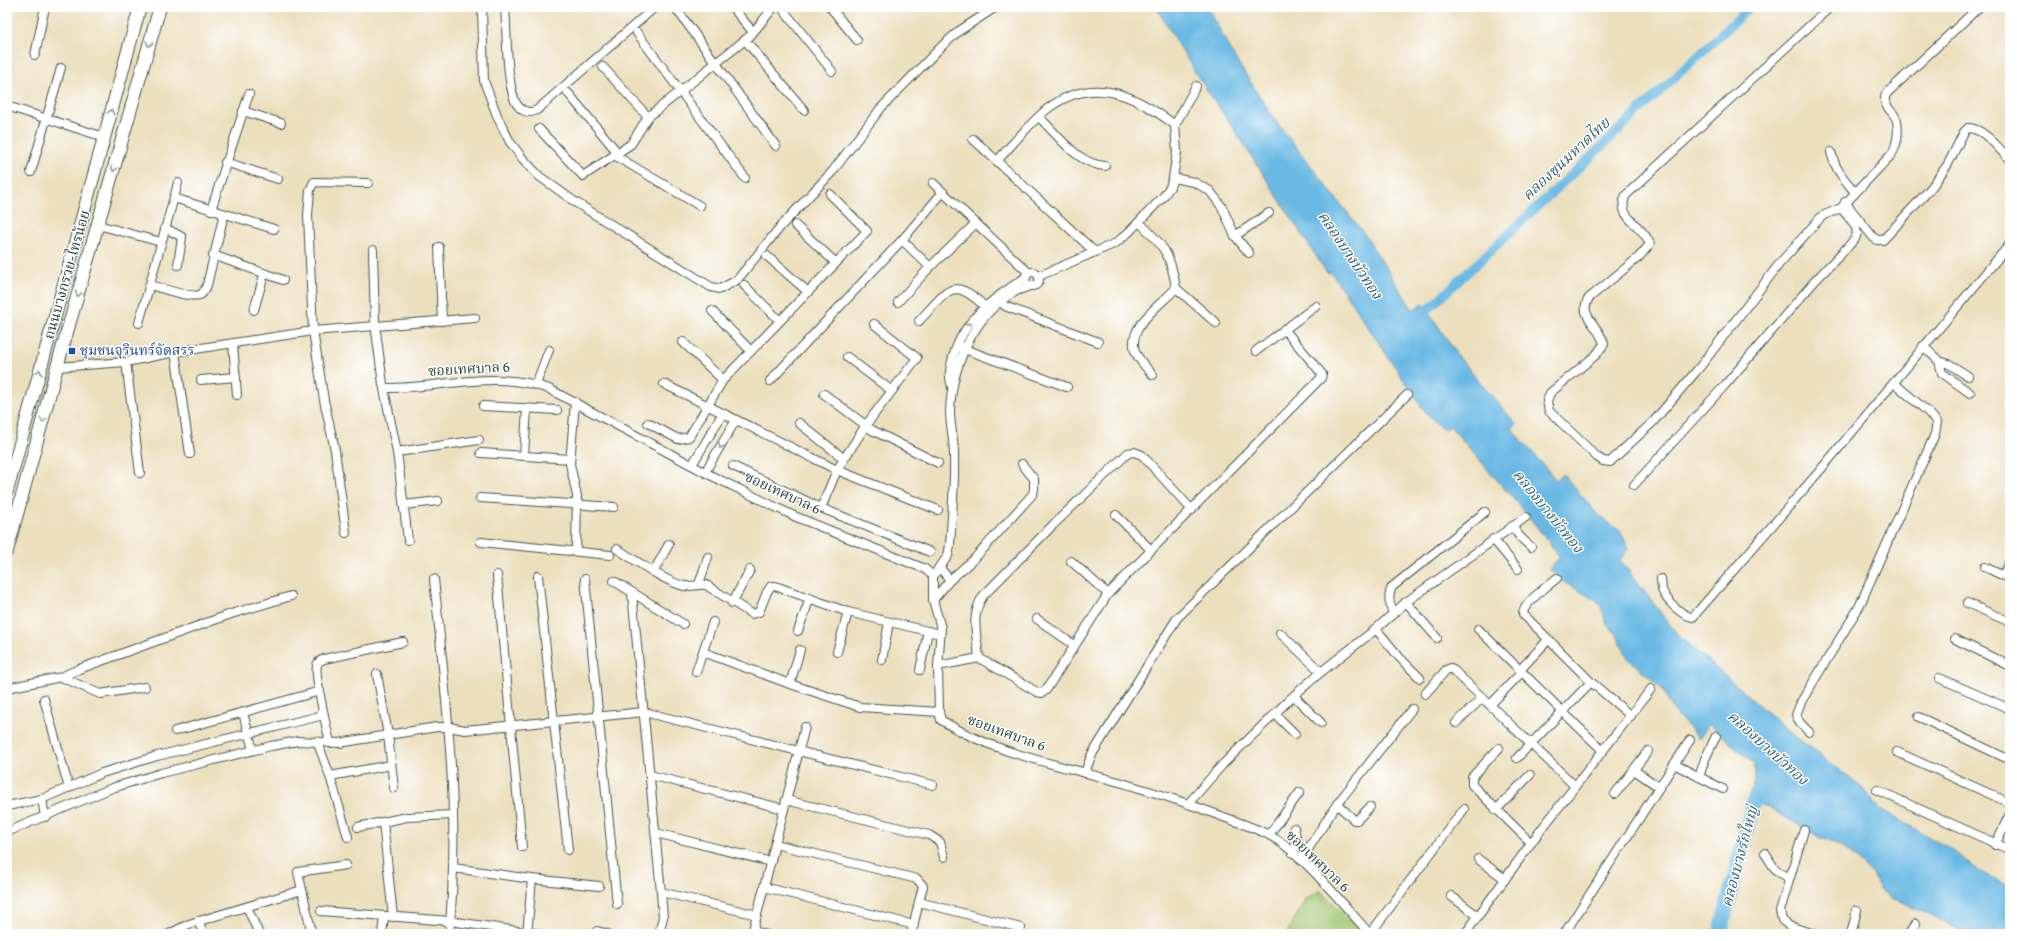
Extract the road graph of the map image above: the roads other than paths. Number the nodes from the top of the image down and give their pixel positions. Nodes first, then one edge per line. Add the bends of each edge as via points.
1 (46, 7) edge
2 (140, 7) edge
3 (160, 7) edge
4 (482, 7) edge
5 (505, 7) edge
6 (655, 7) edge
7 (675, 7) edge
8 (732, 7) edge
9 (774, 7) edge
10 (781, 7) edge
11 (830, 7) edge
12 (996, 7) edge
13 (1830, 7) edge
14 (1978, 7) edge
15 (754, 32) junction
16 (637, 33) dead end
17 (745, 40) junction
18 (857, 40) dead end
19 (35, 55) dead end
20 (715, 64) junction
21 (603, 67) dead end
22 (61, 68) dead end
23 (832, 71) dead end
24 (1196, 86) dead end
25 (680, 92) junction
26 (568, 93) dead end
27 (249, 94) dead end
28 (7, 106) edge
29 (243, 110) junction
30 (804, 110) dead end
31 (1039, 116) junction
32 (648, 117) junction
33 (47, 118) junction
34 (281, 124) dead end
35 (1176, 125) junction
36 (538, 129) dead end
37 (104, 137) junction
38 (973, 139) dead end
39 (776, 146) dead end
40 (1831, 152) dead end
41 (616, 154) junction
42 (2010, 160) edge
43 (997, 161) junction
44 (226, 162) junction
45 (1105, 166) dead end
46 (31, 172) dead end
47 (745, 178) dead end
48 (1173, 178) junction
49 (278, 179) dead end
50 (932, 182) dead end
51 (178, 183) dead end
52 (368, 184) dead end
53 (1854, 191) junction
54 (943, 192) junction
55 (830, 194) dead end
56 (174, 198) junction
57 (1843, 205) junction
58 (700, 206) dead end
59 (211, 210) junction
60 (1269, 213) dead end
61 (224, 214) junction
62 (1139, 222) junction
63 (976, 223) junction
64 (98, 225) junction
65 (795, 225) dead end
66 (165, 228) junction
67 (274, 229) dead end
68 (1235, 236) junction
69 (902, 240) junction
70 (161, 242) junction
71 (2010, 244) edge
72 (439, 246) dead end
73 (373, 250) dead end
74 (1095, 252) junction
75 (1249, 253) dead end
76 (213, 256) junction
77 (767, 256) dead end
78 (836, 263) junction
79 (178, 265) dead end
80 (930, 267) junction
81 (264, 275) junction
82 (1028, 275) junction
83 (1039, 276) junction
84 (283, 280) dead end
85 (150, 285) junction
86 (744, 285) dead end
87 (1030, 286) junction
88 (1176, 288) junction
89 (808, 292) junction
90 (999, 300) junction
91 (898, 302) dead end
92 (1316, 306) dead end
93 (987, 309) junction
94 (254, 310) dead end
95 (712, 311) dead end
96 (475, 318) dead end
97 (442, 321) junction
98 (780, 321) junction
99 (919, 321) dead end
100 (1216, 323) dead end
101 (139, 324) dead end
102 (375, 324) junction
103 (874, 324) dead end
104 (1284, 329) junction
105 (313, 330) junction
106 (683, 342) dead end
107 (1098, 342) dead end
108 (233, 344) junction
109 (1923, 346) junction
110 (960, 348) junction
111 (548, 350) dead end
112 (751, 351) junction
113 (1256, 351) dead end
114 (175, 352) junction
115 (847, 357) dead end
116 (1939, 361) junction
117 (126, 362) junction
118 (57, 367) junction
119 (1153, 375) dead end
120 (1968, 376) dead end
121 (236, 377) junction
122 (201, 380) dead end
123 (723, 380) junction
124 (770, 381) dead end
125 (1894, 383) junction
126 (536, 384) junction
127 (664, 384) dead end
128 (1067, 387) dead end
129 (384, 388) junction
130 (892, 391) junction
131 (1970, 393) dead end
132 (824, 394) dead end
133 (238, 395) dead end
134 (1407, 395) dead end
135 (574, 402) junction
136 (483, 406) dead end
137 (708, 406) junction
138 (527, 409) junction
139 (557, 410) dead end
140 (723, 413) junction
141 (736, 420) junction
142 (648, 422) dead end
143 (799, 423) dead end
144 (866, 425) junction
145 (479, 440) dead end
146 (18, 448) junction
147 (34, 452) junction
148 (397, 452) junction
149 (481, 453) dead end
150 (190, 454) dead end
151 (524, 456) junction
152 (843, 458) junction
153 (570, 459) junction
154 (938, 463) dead end
155 (692, 464) junction
156 (1022, 464) dead end
157 (733, 466) dead end
158 (837, 470) junction
159 (705, 472) junction
160 (140, 473) dead end
161 (9, 476) edge
162 (1634, 486) dead end
163 (7, 491) edge
164 (480, 498) dead end
165 (438, 501) dead end
166 (404, 505) junction
167 (578, 505) junction
168 (614, 507) dead end
169 (821, 508) junction
170 (938, 510) dead end
171 (1192, 510) junction
172 (1485, 512) dead end
173 (1116, 515) dead end
174 (1526, 517) dead end
175 (1512, 526) junction
176 (346, 533) dead end
177 (1492, 539) junction
178 (408, 540) dead end
179 (481, 542) dead end
180 (669, 544) dead end
181 (1531, 547) dead end
182 (1150, 549) junction
183 (576, 551) junction
184 (7, 552) edge
185 (930, 552) dead end
186 (708, 557) dead end
187 (1071, 561) dead end
188 (2010, 561) edge
189 (1985, 567) dead end
190 (940, 568) junction
191 (1518, 569) dead end
192 (750, 570) dead end
193 (654, 571) junction
194 (497, 575) dead end
195 (538, 576) dead end
196 (933, 576) junction
197 (2007, 577) edge
198 (1557, 578) dead end
199 (434, 579) dead end
200 (585, 579) dead end
201 (950, 580) junction
202 (1661, 580) dead end
203 (614, 581) dead end
204 (699, 584) junction
205 (632, 593) junction
206 (1108, 594) junction
207 (291, 596) dead end
208 (810, 598) junction
209 (933, 600) junction
210 (1406, 602) junction
211 (732, 603) junction
212 (1967, 603) dead end
213 (848, 612) junction
214 (1393, 614) junction
215 (1037, 619) dead end
216 (713, 622) dead end
217 (889, 622) junction
218 (2010, 622) edge
219 (683, 624) dead end
220 (1376, 629) junction
221 (1478, 629) dead end
222 (798, 631) dead end
223 (928, 631) junction
224 (1280, 633) dead end
225 (940, 634) junction
226 (1437, 638) dead end
227 (1954, 639) dead end
228 (1548, 640) junction
229 (403, 642) dead end
230 (1074, 646) junction
231 (800, 650) dead end
232 (703, 652) junction
233 (837, 652) dead end
234 (979, 658) junction
235 (882, 660) dead end
236 (938, 666) junction
237 (2010, 666) edge
238 (920, 670) dead end
239 (1521, 671) junction
240 (696, 672) dead end
241 (1321, 672) junction
242 (376, 674) dead end
243 (61, 677) junction
244 (1420, 678) dead end
245 (1940, 678) dead end
246 (1591, 682) junction
247 (790, 684) junction
248 (145, 687) dead end
249 (7, 688) edge
250 (1651, 689) dead end
251 (320, 691) junction
252 (1425, 694) dead end
253 (1294, 696) junction
254 (1483, 697) junction
255 (44, 699) dead end
256 (1491, 704) junction
257 (1412, 709) dead end
258 (2010, 709) edge
259 (644, 712) junction
260 (938, 712) junction
261 (243, 713) junction
262 (1562, 713) junction
263 (1275, 714) junction
264 (324, 715) junction
265 (599, 716) junction
266 (1631, 716) junction
267 (1919, 717) dead end
268 (555, 721) junction
269 (1321, 723) dead end
270 (1456, 723) dead end
271 (511, 726) junction
272 (449, 727) junction
273 (804, 727) dead end
274 (175, 731) dead end
275 (1809, 732) dead end
276 (249, 734) junction
277 (1295, 734) dead end
278 (388, 735) junction
279 (1716, 736) dead end
280 (1690, 740) dead end
281 (317, 741) junction
282 (330, 743) junction
283 (1531, 744) junction
284 (1499, 748) dead end
285 (253, 750) junction
286 (1603, 751) junction
287 (1648, 751) dead end
288 (798, 752) junction
289 (1896, 752) dead end
290 (1517, 758) dead end
291 (2010, 760) edge
292 (1674, 764) junction
293 (391, 765) junction
294 (1634, 770) junction
295 (1085, 773) junction
296 (650, 775) junction
297 (1530, 775) dead end
298 (330, 776) junction
299 (1699, 777) junction
300 (933, 785) dead end
301 (1575, 786) junction
302 (1659, 787) junction
303 (69, 788) junction
304 (394, 788) dead end
305 (1723, 789) dead end
306 (1877, 790) dead end
307 (1300, 792) dead end
308 (1615, 794) dead end
309 (42, 799) junction
310 (786, 800) junction
311 (2010, 803) edge
312 (1188, 804) junction
313 (1337, 804) junction
314 (7, 806) edge
315 (1370, 807) dead end
316 (784, 809) junction
317 (1464, 809) dead end
318 (1496, 810) junction
319 (452, 815) junction
320 (45, 817) junction
321 (2009, 819) edge
322 (383, 822) junction
323 (358, 827) dead end
324 (1294, 828) dead end
325 (1804, 830) dead end
326 (7, 832) edge
327 (656, 833) junction
328 (1269, 835) junction
329 (348, 837) dead end
330 (1531, 843) junction
331 (775, 844) junction
332 (1995, 844) junction
333 (522, 847) dead end
334 (568, 850) dead end
335 (2010, 850) edge
336 (1293, 853) junction
337 (1766, 853) dead end
338 (944, 857) dead end
339 (1478, 859) dead end
340 (1301, 860) junction
341 (770, 862) junction
342 (346, 865) dead end
343 (453, 868) junction
344 (532, 879) junction
345 (1505, 879) junction
346 (1788, 880) junction
347 (599, 886) dead end
348 (764, 887) junction
349 (302, 890) junction
350 (662, 892) junction
351 (1451, 896) dead end
352 (919, 902) junction
353 (617, 904) dead end
354 (247, 907) junction
355 (1857, 910) dead end
356 (322, 911) dead end
357 (757, 915) junction
358 (1478, 916) junction
359 (384, 917) junction
360 (393, 918) junction
361 (198, 921) junction
362 (450, 921) junction
363 (1915, 924) dead end
364 (914, 925) junction
365 (1021, 928) dead end
366 (597, 931) dead end
367 (527, 933) edge
368 (753, 933) edge
369 (169, 934) edge
370 (204, 934) edge
371 (259, 934) edge
372 (312, 934) edge
373 (382, 934) edge
374 (449, 934) edge
375 (538, 934) edge
376 (608, 934) edge
377 (659, 934) edge
378 (765, 934) edge
379 (911, 934) edge
380 (1370, 934) edge
381 (1465, 934) edge
382 (1564, 934) edge
383 (1814, 934) edge
384 (1851, 934) edge
385 (1909, 934) edge

1 - 19 street
37 -> 2 main road, ถนนบางกรวย-ไทรน้อย
3 -> 64 main road, ถนนบางกรวย-ไทรน้อย
4 - 12 street via 484,81 498,118 510,142 523,159 539,176 575,202 711,287 720,289 737,280 781,226 832,172 881,108 959,31
5 - 6 street via 511,88 515,102 523,111 528,112 537,110
7 - 20 street
8 - 15 street
9 - 15 street
10 - 23 street
11 - 18 street
13 - 57 street via 1626,195 1623,202 1624,213 1648,237 1650,244 1639,257 1585,303 1584,310 1604,344 1596,355 1550,393 1549,411 1597,457 1610,462 1658,416 1699,368 1780,263 1817,222 1830,211
14 - 53 street via 1886,94 1885,104 1897,122 1895,150
15 - 17 street
16 - 25 street
17 - 20 street
17 - 30 street
20 - 25 street
20 - 39 street
21 - 32 street
22 - 33 street
24 - 35 street
25 - 32 street
25 - 47 street
26 - 41 street
27 - 29 street
28 - 33 street
29 - 34 street
29 - 44 street
31 - 35 street via 1068,96 1084,91 1103,90 1144,104
31 - 43 street
31 - 45 street via 1079,157 1095,165
32 - 41 street via 631,144
33 - 37 street
33 - 46 street
35 - 48 street via 1177,152
36 - 41 street via 583,176
146 -> 37 main road, ถนนบางกรวย-ไทรน้อย
38 - 43 street
40 - 53 street via 1840,175
41 - 58 street
42 - 57 street via 1982,133 1974,128 1968,128 1931,188 1883,240 1872,237
43 - 74 street
44 - 49 street
44 - 59 street
48 - 62 street via 1163,197
48 - 68 street via 1194,182 1210,191 1222,207
50 - 54 street
51 - 56 street
52 - 105 street via 314,182 311,185 308,215
53 - 57 street
54 - 63 street
54 - 69 street
55 - 78 street via 867,231
56 - 59 street
56 - 66 street
57 - 162 street via 1855,225 1857,233 1854,239
59 - 61 street
60 - 68 street
61 - 67 street
61 - 76 street
62 - 74 street via 1116,243
62 - 88 street via 1159,241 1167,253 1174,272
63 - 80 street
63 - 82 street
64 - 70 street
64 -> 118 main road, ถนนบางกรวย-ไทรน้อย
65 - 78 street
66 - 70 street
66 - 79 street via 182,237
68 - 75 street
69 - 80 street
69 - 124 street
70 - 85 street
71 - 109 street
72 - 97 street
73 - 102 street
74 - 83 street
76 - 81 street
76 - 85 street via 207,285 198,296
77 - 89 street
78 - 89 street
80 - 91 street
81 - 84 street
81 - 94 street
82 - 83 street via 1035,273
82 - 87 street via 1026,282
82 - 90 street
83 - 87 street via 1038,284
85 - 101 street
86 - 98 street
87 - 90 street
88 - 100 street
88 - 119 street via 1147,316 1135,335 1134,350
89 - 98 street
90 - 93 street
90 - 107 street via 1005,306
92 - 104 street
93 - 99 street via 968,293 960,288 954,288
93 - 110 street via 968,325
95 - 112 street
96 - 97 street
97 - 102 street
98 - 112 street
102 - 105 street
102 - 129 street
103 - 130 street via 916,358
104 - 113 street
104 - 171 street via 1322,376
105 - 108 street
105 - 176 street via 335,450
106 - 123 street
108 - 114 street
108 - 121 street
109 - 116 street
109 - 125 street
110 - 128 street
110 - 190 street via 949,374 952,387 950,413 954,454 950,545 948,556
111 - 126 street
112 - 123 street
114 - 117 street
114 - 150 street
115 - 130 street
116 - 120 street
116 - 131 street via 1942,373
117 - 118 street
117 - 160 street
118 -> 147 main road, ถนนบางกรวย-ไทรน้อย
121 - 122 street
121 - 133 street
123 - 137 street
125 - 202 street via 1693,617 1686,615 1671,603 1662,591
125 - 275 street via 1937,422 1935,434 1859,607 1801,702 1796,715
126 - 129 street, ซอยเทศบาล 6 via 514,380 477,379
126 - 135 street, ซอยเทศบาล 6
127 - 137 street
129 - 148 street
130 - 144 street
132 - 144 street
134 - 295 street via 1176,618 1091,756
135 - 153 street
135 - 155 street, ซอยเทศบาล 6
136 - 138 street
137 - 140 street
137 - 142 street via 689,437 685,439 678,439
138 - 139 street
138 - 151 street
140 - 141 street
140 - 155 street
141 - 158 street
141 -> 159 street
143 - 152 street
144 - 152 street
144 - 154 street
145 - 148 street
146 - 147 main road
146 - 161 main road, ถนนบางกรวย-ไทรน้อย
147 - 184 main road, ถนนบางกรวย-ไทรน้อย
148 - 166 street
149 - 151 street
151 - 153 street
152 - 158 street
153 - 167 street
155 - 159 street, ซอยเทศบาล 6
156 - 201 street via 1034,479 1032,495
157 - 169 street
158 - 169 street
158 - 170 street
159 - 196 street, ซอยเทศบาล 6 via 794,516 925,569
161 - 163 main road, ถนนบางกรวย-ไทรน้อย
164 - 167 street
165 - 166 street
166 - 178 street
167 - 168 street
167 - 183 street
169 - 185 street
171 - 182 street
171 - 234 street via 1142,455 1128,453 983,596 976,606 974,615
172 - 214 street via 1392,587 1389,601
173 - 182 street
174 - 175 street
175 - 177 street
175 - 181 street
177 - 191 street
177 - 210 street
179 - 183 street
180 - 193 street
182 - 206 street
183 - 193 street via 614,552
186 - 204 street
187 - 206 street
188 - 197 street
189 - 197 street
190 - 196 street
190 - 201 street
192 - 211 street
193 - 204 street via 685,586
194 - 271 street
195 - 268 street
196 - 209 street
198 - 228 street via 1523,609 1523,614
199 - 272 street
200 - 265 street
201 - 209 street
203 - 205 street
204 - 211 street
205 - 219 street
205 - 259 street
206 - 230 street
207 - 243 street via 231,614
208 - 211 street via 771,586 756,614 745,612
208 - 213 street
208 - 222 street
209 - 225 street via 941,628
210 - 214 street
210 - 226 street
212 - 218 street
213 - 217 street
213 - 233 street
214 - 220 street
215 - 230 street
216 - 232 street
217 - 223 street
217 - 235 street
220 - 241 street
220 - 244 street
221 - 239 street
223 - 225 street
223 - 238 street
224 - 241 street
225 - 236 street
227 - 237 street
228 - 239 street
228 - 246 street
229 - 251 street via 324,659 317,666
230 - 234 street via 1042,693
231 - 247 street
232 - 240 street
232 - 247 street
234 - 236 street
236 - 260 street
239 - 256 street
239 - 262 street
241 - 253 street
242 - 278 street
243 - 248 street via 100,694
243 - 249 street
245 - 258 street
246 - 262 street
246 - 266 street
247 - 260 street via 860,707
250 - 266 street
251 - 261 street
251 - 264 street
252 - 254 street via 1446,670 1451,668
253 - 263 street
253 - 269 street
254 - 256 street
254 - 270 street
255 - 303 street
256 - 283 street
257 - 313 street
259 - 265 street
259 - 288 street
259 - 296 street
260 - 295 street, ซอยเทศบาล 6 via 942,720 948,724 985,742 1021,756
261 - 274 street
261 - 276 street
262 - 283 street
262 - 286 street
263 - 277 street
263 - 312 street via 1223,764
264 - 276 street
264 - 282 street
265 - 268 street
265 - 353 street
266 - 286 street
267 - 291 street
268 - 271 street
268 - 334 street
271 - 272 street via 466,730
271 - 333 street
272 - 278 street
272 - 319 street
273 - 288 street
276 - 285 street
276 - 303 street via 157,756 102,773
278 - 282 street
278 - 293 street
279 - 299 street
280 - 292 street
281 - 282 street
281 - 285 street via 298,741
281 - 298 street
283 - 290 street
283 - 301 street
284 - 318 street via 1471,781
285 - 320 street via 112,788
286 - 301 street
287 - 294 street
288 - 300 street
288 - 310 street
289 - 311 street
292 - 299 street
292 - 302 street
293 - 298 street
293 - 304 street
294 - 302 street
294 - 308 street
295 - 312 street, ซอยเทศบาล 6
296 - 316 street
296 - 327 street
297 - 318 street
298 - 329 street
299 - 305 street
301 - 330 street
302 - 382 street
303 - 309 street
306 - 332 street
307 - 328 street
309 - 314 street
309 - 320 street
310 - 316 street
310 - 338 street via 929,835 940,842
312 - 328 street, ซอยเทศบาล 6
313 - 315 street via 1354,820 1358,820
313 - 340 street
316 - 331 street
317 - 380 street
318 - 330 street
319 - 322 street via 407,817
319 - 343 street
320 - 326 street
321 - 332 street
322 - 323 street
322 - 360 street
324 - 336 street via 1297,841
325 - 346 street
327 - 341 street
327 - 350 street
328 - 336 street, ซอยเทศบาล 6
330 - 345 street
331 - 341 street
331 - 352 street via 916,879 923,886
332 - 335 street
336 - 340 street, ซอยเทศบาล 6
337 - 346 street via 1773,866
339 - 345 street
340 - 380 street, ซอยเทศบาล 6
341 - 348 street
342 - 349 street via 298,872
343 - 344 street
343 - 362 street
344 - 347 street
344 - 367 street
345 - 358 street
346 - 383 street via 1780,911 1782,920 1789,926
348 - 357 street
348 - 364 street
349 - 354 street
349 - 372 street
350 - 357 street
350 - 377 street via 663,917
351 - 358 street
352 - 364 street
352 - 365 street
354 - 361 street
354 - 371 street
355 - 384 street
356 - 359 street
357 - 368 street
358 - 381 street
359 - 360 street
359 - 373 street
360 - 362 street
361 - 369 street
361 - 370 street
362 - 367 street
362 - 374 street
363 - 385 street
364 - 379 street
366 - 376 street
367 - 375 street
368 - 378 street

